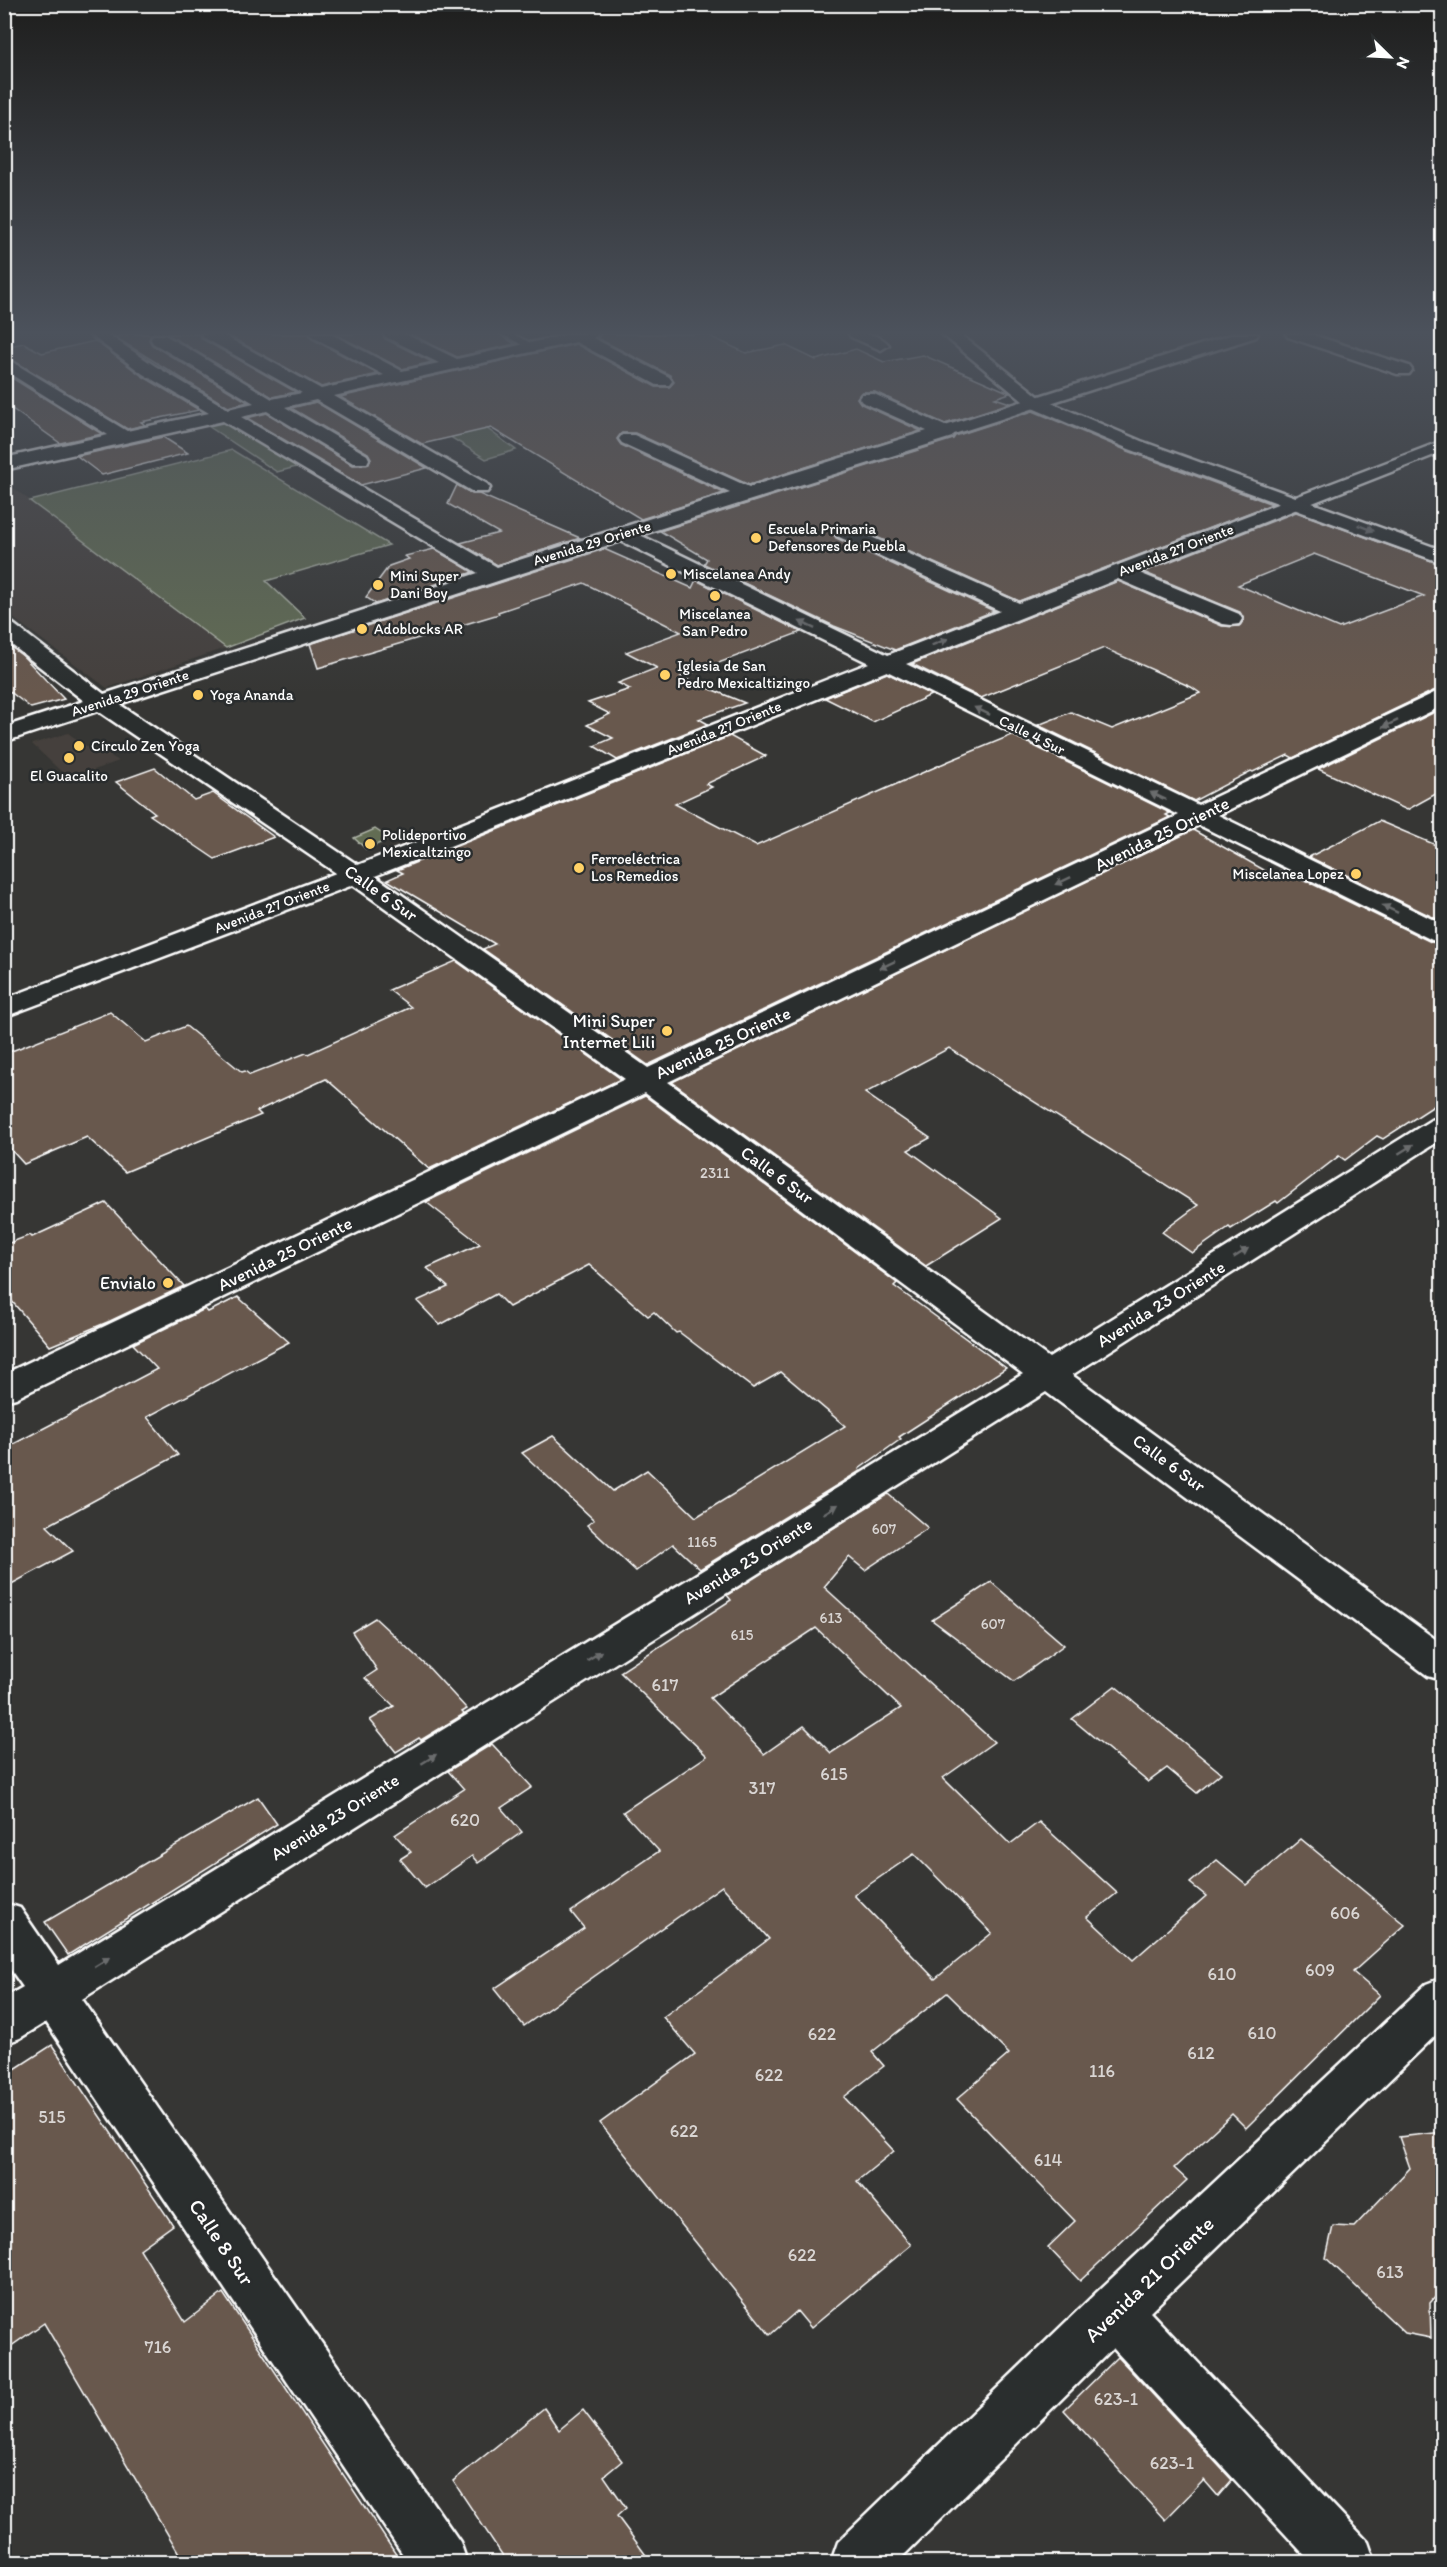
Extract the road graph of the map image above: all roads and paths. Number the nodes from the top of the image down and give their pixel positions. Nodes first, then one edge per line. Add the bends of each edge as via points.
1 (25, 454) edge
2 (51, 454) edge
3 (293, 454) edge
4 (351, 454) edge
5 (421, 454) edge
6 (660, 454) edge
7 (880, 454) edge
8 (1157, 454) edge
9 (1423, 454) edge
10 (31, 458) junction
11 (360, 459) dead end
12 (4, 464) edge
13 (480, 488) dead end
14 (750, 495) junction
15 (1297, 503) junction
16 (844, 532) dead end
17 (623, 534) junction
18 (1443, 557) edge
19 (1119, 572) junction
20 (495, 574) junction
21 (1018, 611) junction
22 (1231, 619) dead end
23 (4, 628) edge
24 (885, 664) junction
25 (1443, 698) edge
26 (100, 702) junction
27 (4, 735) edge
28 (1199, 817) junction
29 (356, 875) junction
30 (1443, 934) edge
31 (4, 1009) edge
32 (646, 1080) junction
33 (1443, 1126) edge
34 (1049, 1374) junction
35 (4, 1389) edge
36 (1443, 1665) edge
37 (4, 1922) edge
38 (53, 1993) junction
39 (1443, 1998) edge
40 (4, 2023) edge
41 (1114, 2311) junction
42 (440, 2562) edge
43 (858, 2562) edge
44 (1348, 2562) edge

1 - 10 street
2 - 10 street
3 - 20 street
4 - 11 street
5 - 13 street
6 - 14 street
7 - 14 street, Avenida 29 Oriente
8 - 15 street
9 - 15 street, Avenida 27 Oriente
10 - 12 street
14 - 17 street, Avenida 29 Oriente
15 -> 18 street
15 - 19 street, Avenida 27 Oriente
16 - 21 street
17 - 20 street, Avenida 29 Oriente
24 -> 17 street, Calle 4 Sur
19 - 21 street, Avenida 27 Oriente
19 - 22 street
20 - 26 street, Avenida 29 Oriente
24 -> 21 street, Avenida 27 Oriente
23 - 26 street, Calle 6 Sur
28 -> 24 street, Calle 4 Sur
24 - 29 street, Avenida 27 Oriente
25 -> 28 street, Avenida 25 Oriente
26 - 27 street, Avenida 29 Oriente
26 - 29 street, Calle 6 Sur
30 -> 28 street, Calle 4 Sur
28 -> 32 street, Avenida 25 Oriente
29 - 31 street, Avenida 27 Oriente
29 - 32 street, Calle 6 Sur
32 - 34 street, Calle 6 Sur
32 - 35 street, Avenida 25 Oriente
34 -> 33 street, Avenida 23 Oriente
34 - 36 street, Calle 6 Sur
38 -> 34 street, Avenida 23 Oriente
37 - 38 street, Calle 8 Sur
38 - 40 street, Avenida 23 Oriente
38 - 42 street, Calle 8 Sur
39 - 41 street, Avenida 21 Oriente
41 - 43 street, Avenida 21 Oriente
41 - 44 street

